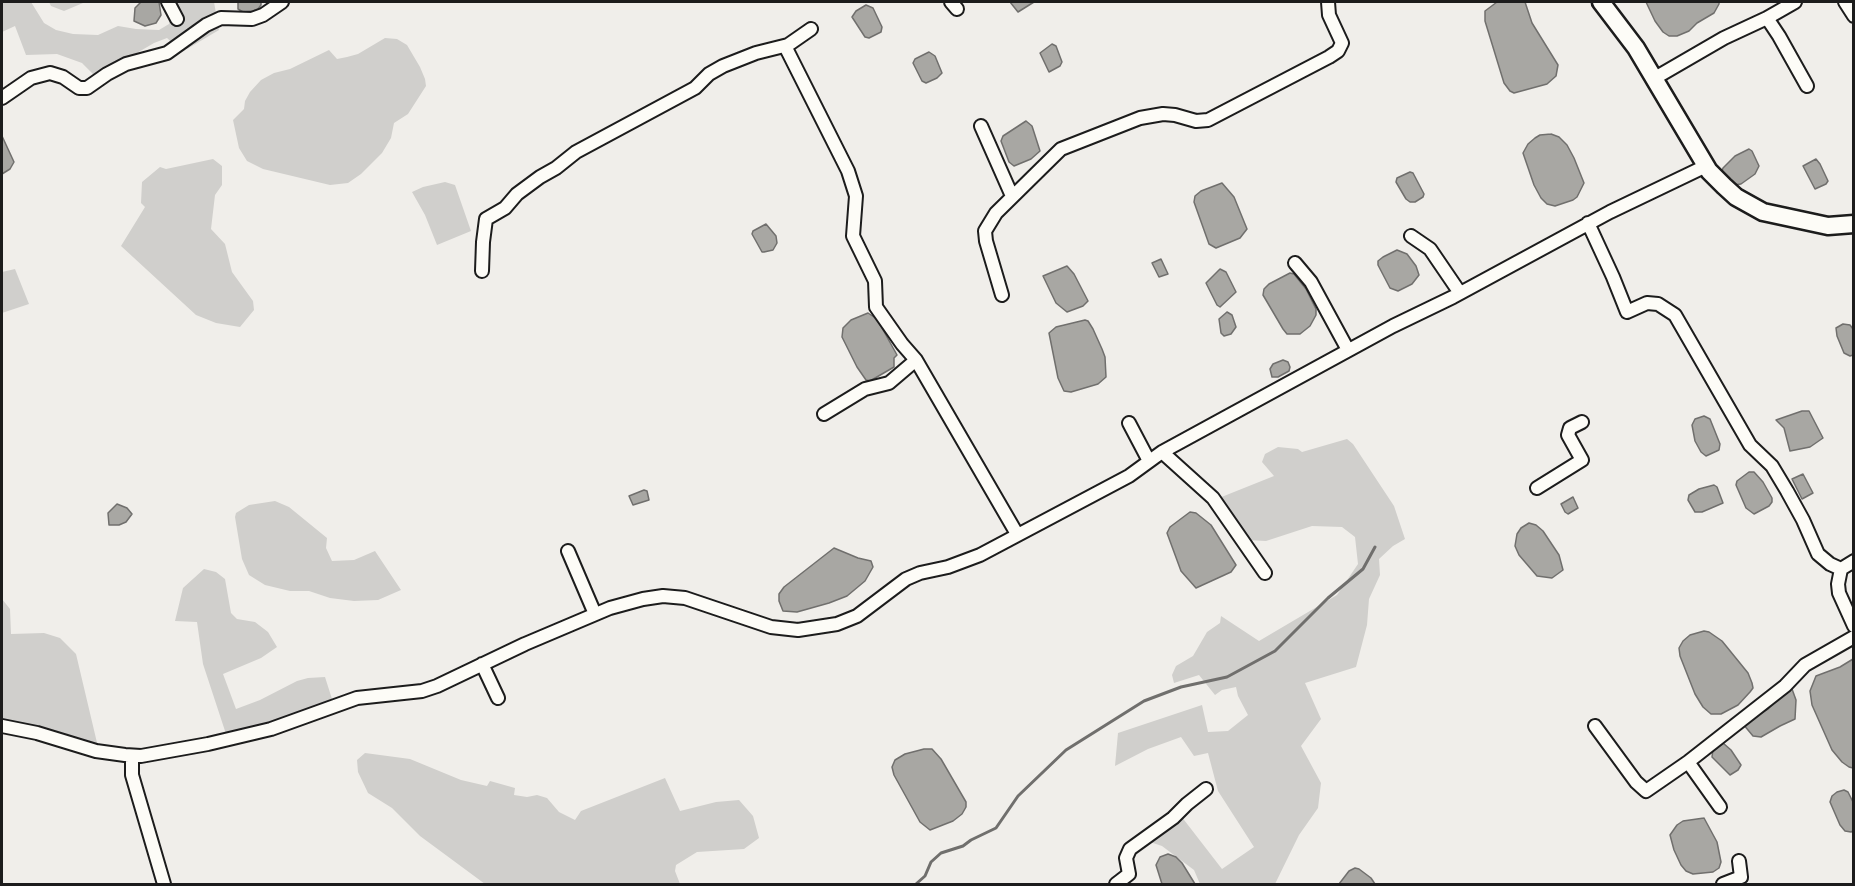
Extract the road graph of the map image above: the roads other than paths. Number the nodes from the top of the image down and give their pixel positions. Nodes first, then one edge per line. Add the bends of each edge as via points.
1 (168, 2) edge
2 (1328, 2) edge
3 (1601, 2) edge
4 (1795, 2) edge
5 (1845, 2) edge
6 (276, 3) edge
7 (1854, 16) edge
8 (1767, 18) junction
9 (177, 20) dead end
10 (812, 29) dead end
11 (785, 46) junction
12 (1654, 78) junction
13 (1807, 86) dead end
14 (2, 98) edge
15 (981, 126) dead end
16 (1706, 166) junction
17 (1012, 196) junction
18 (1588, 224) junction
19 (1854, 224) edge
20 (1411, 236) dead end
21 (1295, 263) dead end
22 (482, 271) dead end
23 (1460, 293) junction
24 (1002, 295) dead end
25 (1348, 350) junction
26 (916, 360) junction
27 (824, 414) dead end
28 (1582, 422) dead end
29 (1129, 423) dead end
30 (1161, 452) junction
31 (1149, 461) junction
32 (1537, 488) dead end
33 (1017, 534) junction
34 (568, 551) dead end
35 (1854, 561) edge
36 (1841, 569) junction
37 (1265, 573) dead end
38 (595, 614) junction
39 (1854, 626) edge
40 (1854, 637) edge
41 (482, 664) junction
42 (498, 698) dead end
43 (2, 726) edge
44 (1595, 726) dead end
45 (132, 756) junction
46 (1688, 762) junction
47 (1206, 789) dead end
48 (1720, 807) dead end
49 (1739, 861) dead end
50 (164, 885) edge
51 (1116, 885) edge
52 (1723, 885) edge

1 - 9 street
2 - 17 street via 1329,15 1342,43 1329,57 1208,120 1152,116 1076,141 1061,148
3 - 12 main road
4 - 8 street
5 - 7 street
6 - 14 street via 252,19 221,18 167,52 126,64 87,88 79,88 50,73 31,78
8 - 12 street
8 - 13 street
10 - 11 street
11 - 22 street via 723,66 695,88 576,152 540,177 486,219
11 - 26 street via 854,188 854,236 875,281 876,307
12 - 16 main road
15 - 17 street
16 - 18 street
16 - 19 main road via 1736,197 1763,212 1828,226
17 - 24 street via 985,231
18 - 23 street
18 - 36 street via 1627,312 1647,303 1658,304 1675,315 1750,445 1772,466 1787,491 1818,554
20 - 23 street via 1430,249
21 - 25 street via 1311,282
23 - 25 street
25 - 30 street
26 - 27 street via 889,383 865,389
26 - 33 street
28 - 32 street via 1570,428 1568,435 1582,460
29 - 31 street
30 - 31 street
30 - 37 street via 1213,498
31 - 33 street via 1129,476
33 - 38 street via 965,561 906,579 856,616 837,624 798,630 771,627 685,598 663,596
34 - 38 street
35 - 36 street
36 - 39 street via 1839,593
38 - 41 street
40 - 46 street via 1805,665 1785,686
41 - 42 street
41 - 45 street via 422,691 357,698 252,735
43 - 45 street via 96,751
44 - 46 street via 1646,791
45 - 50 street via 132,775
46 - 48 street
47 - 51 street via 1130,849 1126,858 1129,874
49 - 52 street via 1742,877

